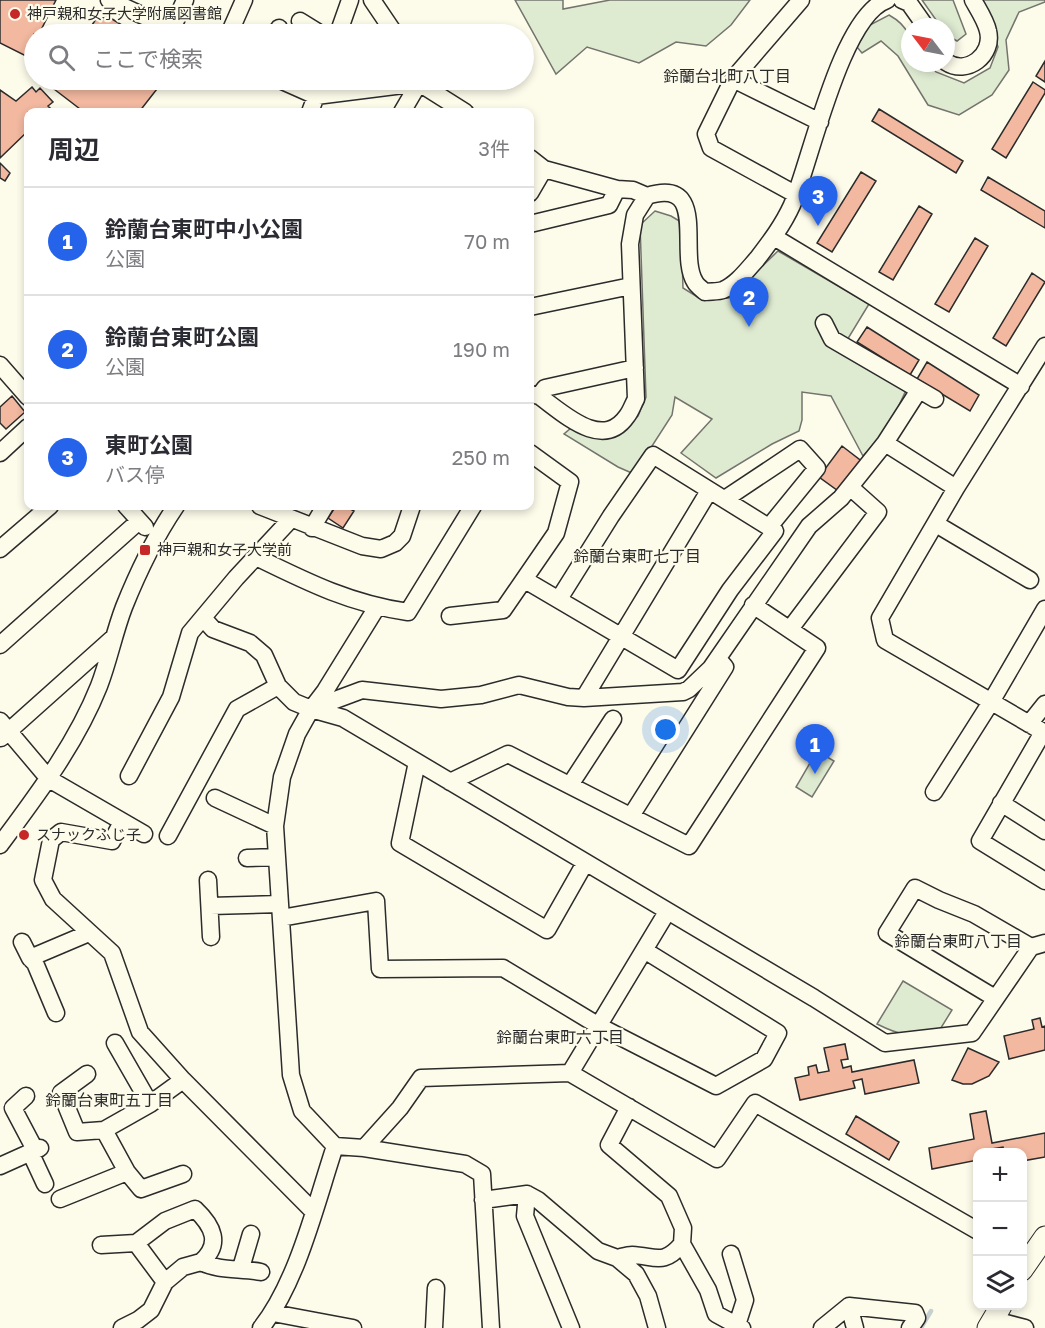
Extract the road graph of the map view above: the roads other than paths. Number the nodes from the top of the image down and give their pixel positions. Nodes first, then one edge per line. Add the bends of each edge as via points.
1 (108, 0) edge
2 (184, 0) edge
3 (244, 0) edge
4 (350, 0) edge
5 (372, 0) edge
6 (801, 0) edge
7 (887, 0) edge
8 (902, 0) edge
9 (973, 0) edge
10 (920, 18) edge
11 (300, 21) dead end
12 (160, 24) edge
13 (179, 24) edge
14 (233, 24) edge
15 (305, 24) edge
16 (342, 24) edge
17 (388, 24) edge
18 (955, 67) edge
19 (733, 79) junction
20 (302, 90) edge
21 (318, 90) edge
22 (364, 90) edge
23 (415, 90) edge
24 (430, 90) edge
25 (316, 96) junction
26 (312, 108) edge
27 (404, 108) edge
28 (459, 108) edge
29 (820, 122) junction
30 (534, 161) edge
31 (544, 169) junction
32 (534, 187) edge
33 (617, 189) junction
34 (795, 194) junction
35 (647, 196) junction
36 (534, 223) edge
37 (774, 237) junction
38 (631, 286) junction
39 (534, 306) edge
40 (824, 323) dead end
41 (1045, 346) edge
42 (0, 365) edge
43 (635, 368) junction
44 (1021, 386) junction
45 (920, 390) junction
46 (24, 392) edge
47 (534, 395) edge
48 (935, 399) dead end
49 (24, 431) edge
50 (885, 443) junction
51 (0, 453) edge
52 (534, 456) edge
53 (850, 487) junction
54 (957, 488) junction
55 (709, 491) junction
56 (724, 499) junction
57 (45, 510) edge
58 (129, 510) edge
59 (174, 510) edge
60 (274, 510) edge
61 (323, 510) edge
62 (411, 510) edge
63 (471, 510) edge
64 (291, 519) junction
65 (139, 521) junction
66 (936, 524) junction
67 (769, 527) junction
68 (312, 528) junction
69 (156, 539) junction
70 (0, 549) edge
71 (256, 557) junction
72 (525, 580) junction
73 (1030, 580) dead end
74 (559, 599) junction
75 (753, 605) junction
76 (377, 607) junction
77 (1045, 609) edge
78 (450, 616) dead end
79 (203, 618) junction
80 (789, 629) junction
81 (115, 637) junction
82 (620, 637) junction
83 (0, 645) edge
84 (718, 658) junction
85 (278, 686) junction
86 (584, 698) junction
87 (991, 702) junction
88 (1045, 704) edge
89 (311, 709) junction
90 (613, 719) dead end
91 (3, 730) edge
92 (1039, 730) edge
93 (417, 762) junction
94 (129, 776) dead end
95 (50, 779) junction
96 (450, 782) junction
97 (570, 785) junction
98 (933, 792) dead end
99 (215, 798) dead end
100 (1001, 803) junction
101 (631, 816) junction
102 (122, 822) junction
103 (275, 826) junction
104 (1045, 831) edge
105 (144, 834) dead end
106 (168, 836) dead end
107 (0, 845) edge
108 (277, 857) junction
109 (247, 858) dead end
110 (585, 862) junction
111 (208, 880) dead end
112 (1045, 881) edge
113 (210, 906) junction
114 (280, 911) junction
115 (667, 912) junction
116 (89, 933) junction
117 (211, 937) dead end
118 (22, 942) dead end
119 (1038, 945) edge
120 (644, 950) junction
121 (30, 958) junction
122 (995, 998) junction
123 (56, 1013) dead end
124 (599, 1026) junction
125 (115, 1043) dead end
126 (570, 1073) junction
127 (87, 1074) dead end
128 (183, 1080) junction
129 (26, 1096) dead end
130 (150, 1104) junction
131 (628, 1107) junction
132 (104, 1130) junction
133 (335, 1146) junction
134 (364, 1148) junction
135 (37, 1149) junction
136 (0, 1166) edge
137 (127, 1172) junction
138 (183, 1174) dead end
139 (45, 1185) dead end
140 (527, 1194) junction
141 (60, 1199) dead end
142 (483, 1200) junction
143 (313, 1211) junction
144 (973, 1228) edge
145 (251, 1234) dead end
146 (1045, 1237) edge
147 (136, 1243) junction
148 (682, 1244) junction
149 (101, 1245) dead end
150 (731, 1254) dead end
151 (617, 1258) junction
152 (1027, 1258) edge
153 (201, 1262) junction
154 (241, 1268) junction
155 (261, 1272) dead end
156 (165, 1282) junction
157 (436, 1288) dead end
158 (849, 1306) junction
159 (998, 1310) edge
160 (273, 1313) junction
161 (739, 1327) edge
162 (122, 1328) edge
163 (261, 1328) edge
164 (353, 1328) edge
165 (434, 1328) edge
166 (491, 1328) edge
167 (571, 1328) edge
168 (657, 1328) edge
169 (822, 1328) edge
170 (855, 1328) edge
171 (910, 1328) edge
172 (988, 1328) edge
173 (1025, 1328) edge

1 - 12 street
2 - 13 street
3 - 14 street
4 - 16 street
5 - 17 street
6 - 19 street
7 - 29 street via 872,8 856,30
8 - 10 street
9 - 18 street via 988,30 985,52 972,65
11 - 15 street
19 - 29 street
19 - 34 street via 706,134 711,148
20 - 25 street
21 - 25 street
22 - 25 street
23 - 27 street
24 - 28 street
25 - 26 street
29 - 34 street
30 - 31 street
31 - 32 street
31 - 33 street
33 - 35 street
33 - 36 street via 609,206
34 - 37 street
35 - 37 street via 663,191 679,197 688,214 689,266 695,283 705,292 723,291 742,276
35 - 38 street via 635,215 630,244
37 - 44 street
38 - 39 street
38 - 43 street
40 - 45 street via 832,339
41 - 44 street
42 - 46 street
43 - 47 street via 545,388
43 - 47 street via 636,399 627,417 602,431 583,428
44 - 54 street
45 - 48 street
45 - 50 street
49 - 51 street
50 - 53 street
50 - 54 street
52 - 72 street via 570,482 556,533
53 - 75 street via 809,526
53 - 80 street via 878,512
54 - 66 street
55 - 56 street
55 - 74 street via 652,455
55 - 82 street
56 - 67 street
56 - 67 street via 800,449 817,468
57 - 70 street
58 - 65 street
59 - 69 street
60 - 64 street
61 - 68 street
62 - 68 street via 402,536 381,549
63 - 76 street via 408,612
64 - 68 street
64 - 71 street
65 - 69 street
65 - 83 street
66 - 73 street
66 - 87 street via 880,618 885,640
67 - 82 street via 775,531 730,590 678,670
69 - 81 street
71 - 76 street via 317,587
71 - 79 street
72 - 74 street
72 - 78 street via 503,610
74 - 82 street
75 - 80 street
75 - 84 street
76 - 89 street
77 - 87 street
79 - 85 street via 213,629 250,643 264,655
79 - 94 street via 190,633 171,697
80 - 101 street via 817,648 689,846
81 - 91 street
81 - 95 street via 98,687
82 - 86 street
84 - 86 street via 682,692
84 - 101 street via 725,667
85 - 89 street via 294,702
85 - 106 street via 237,709
86 - 89 street via 519,685 481,695 441,699 362,690
87 - 92 street
87 - 98 street
88 - 92 street
89 - 93 street via 344,718
89 - 103 street via 297,734 282,777
90 - 97 street
91 - 95 street
92 - 100 street
93 - 96 street
93 - 110 street via 400,843 547,930
95 - 102 street
95 - 107 street
96 - 97 street via 508,754
96 - 110 street
97 - 101 street
99 - 103 street
100 - 104 street
100 - 112 street via 980,840
102 - 105 street
102 - 116 street via 112,841 61,832 51,840 43,880 53,899
103 - 108 street
108 - 109 street
108 - 114 street
110 - 115 street
111 - 113 street
113 - 114 street
113 - 117 street
114 - 124 street via 376,901 380,969 503,968
114 - 133 street via 291,1075 302,1111
115 - 120 street
115 - 122 street via 885,1043 972,1033
116 - 121 street
116 - 128 street via 112,953 140,1032
118 - 121 street
119 - 122 street
119 - 122 street via 915,888 887,933
120 - 124 street
120 - 124 street via 778,1033 764,1059 716,1086
121 - 123 street
124 - 126 street
125 - 130 street
126 - 131 street
126 - 134 street via 421,1078
127 - 132 street via 61,1093 77,1132
128 - 130 street
128 - 143 street
129 - 135 street via 13,1108
130 - 132 street
131 - 144 street via 717,1159 755,1103
131 - 148 street via 609,1145 669,1196 682,1228
132 - 137 street
133 - 134 street
133 - 143 street
134 - 142 street via 465,1164 482,1174
135 - 136 street
135 - 139 street via 32,1156
137 - 138 street via 141,1189
137 - 141 street
140 - 142 street
140 - 151 street via 598,1251
140 - 167 street via 525,1216
142 - 166 street
143 - 160 street
145 - 154 street
146 - 152 main road
147 - 149 street
147 - 153 street via 165,1221 195,1209 205,1218 214,1239 211,1253
147 - 156 street
148 - 151 street via 673,1254 659,1260 632,1255
148 - 161 street via 708,1290 716,1314
150 - 161 street via 745,1300
151 - 168 street via 640,1281
153 - 154 street via 213,1268
153 - 156 street via 183,1267
154 - 155 street
156 - 162 street via 151,1310
157 - 165 street
158 - 169 street
158 - 170 street
158 - 171 street via 915,1313 917,1318
159 - 172 main road
160 - 163 street
160 - 164 street
172 - 173 street via 1002,1322

